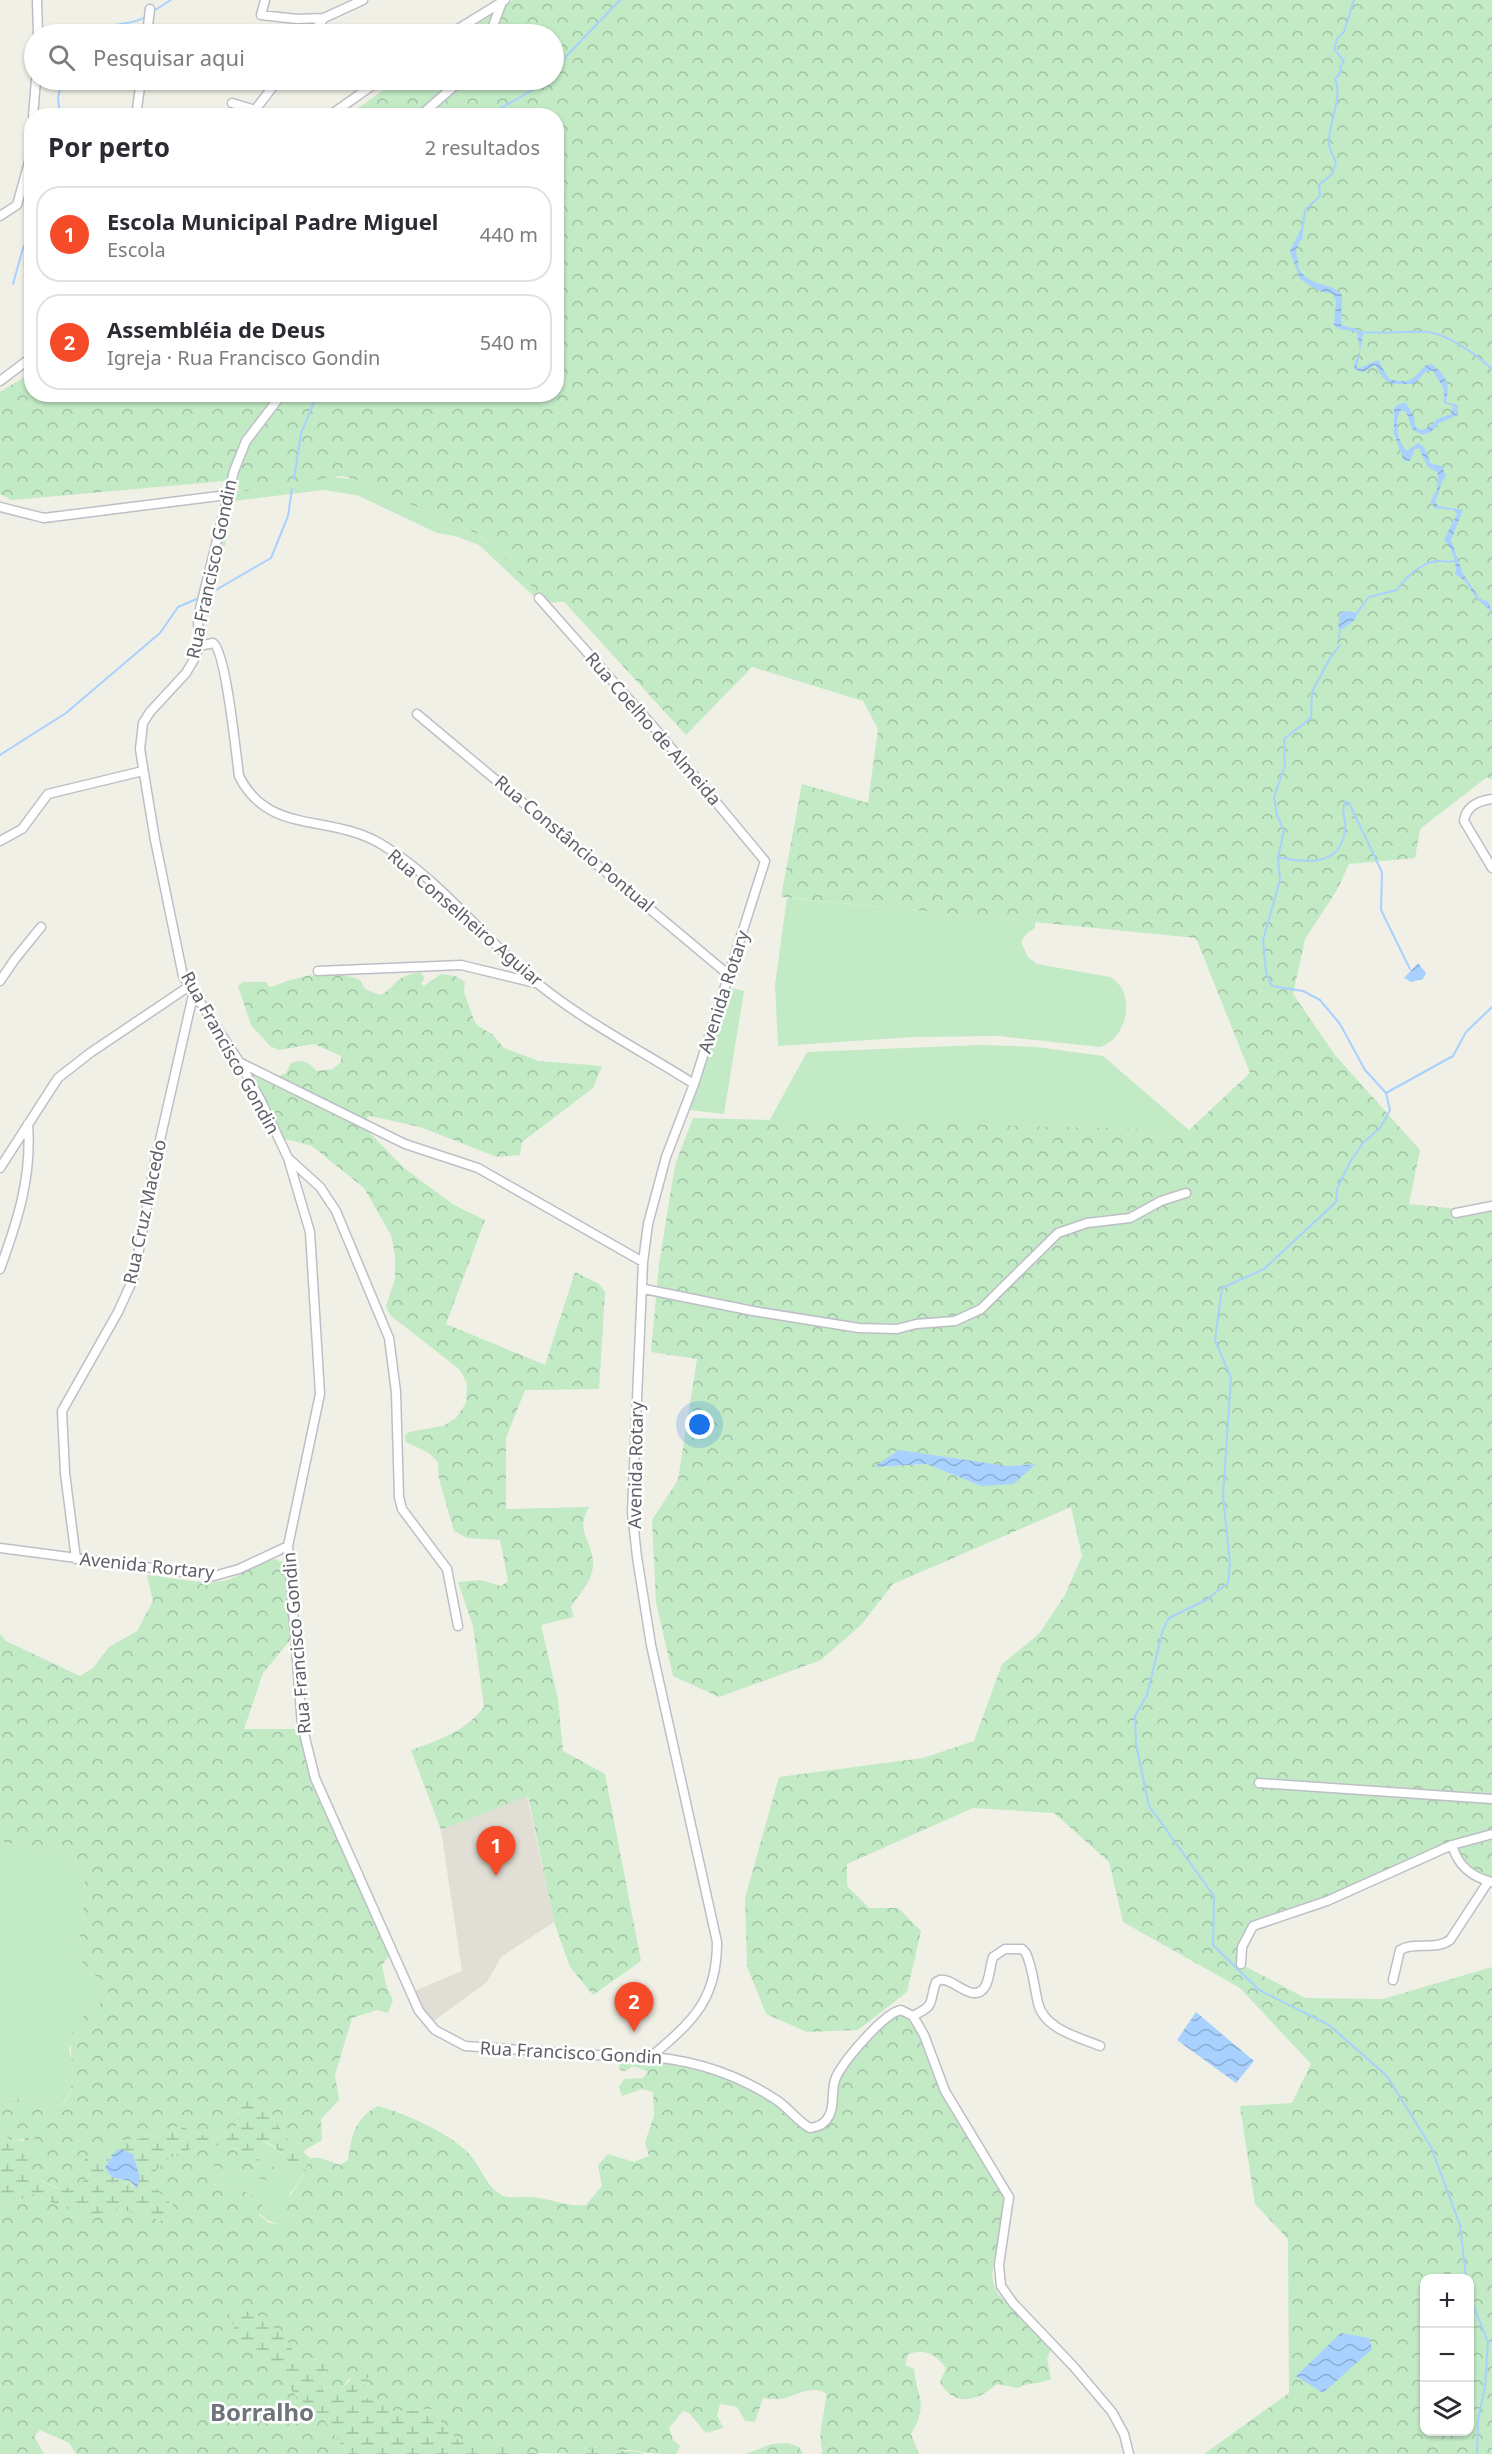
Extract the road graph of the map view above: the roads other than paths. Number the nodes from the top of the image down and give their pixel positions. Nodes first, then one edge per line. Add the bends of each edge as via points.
1 (38, 0) edge
2 (265, 0) edge
3 (363, 0) edge
4 (503, 1) edge
5 (150, 12) dead end
6 (324, 18) junction
7 (38, 24) edge
8 (148, 24) edge
9 (320, 24) edge
10 (466, 24) edge
11 (494, 24) edge
12 (35, 90) edge
13 (140, 90) edge
14 (270, 90) edge
15 (366, 90) edge
16 (450, 90) edge
17 (232, 103) dead end
18 (34, 108) edge
19 (137, 108) edge
20 (248, 108) edge
21 (257, 108) edge
22 (340, 108) edge
23 (429, 108) edge
24 (24, 178) edge
25 (0, 216) edge
26 (24, 363) edge
27 (0, 381) edge
28 (276, 402) edge
29 (227, 495) junction
30 (0, 507) edge
31 (539, 598) dead end
32 (199, 646) junction
33 (417, 714) dead end
34 (143, 771) junction
35 (1492, 798) edge
36 (0, 841) edge
37 (765, 861) joint
38 (1492, 868) edge
39 (41, 927) dead end
40 (318, 971) dead end
41 (730, 976) junction
42 (0, 981) edge
43 (538, 984) junction
44 (191, 991) junction
45 (240, 1063) junction
46 (694, 1084) junction
47 (28, 1124) junction
48 (288, 1158) junction
49 (0, 1168) edge
50 (1186, 1193) dead end
51 (1492, 1206) edge
52 (1456, 1213) dead end
53 (643, 1262) junction
54 (0, 1269) edge
55 (644, 1289) junction
56 (288, 1546) junction
57 (0, 1548) edge
58 (76, 1559) junction
59 (458, 1626) dead end
60 (1259, 1784) dead end
61 (1492, 1799) edge
62 (1492, 1833) edge
63 (1452, 1845) junction
64 (1490, 1882) edge
65 (1241, 1964) dead end
66 (1393, 1980) dead end
67 (913, 2016) junction
68 (1100, 2046) dead end
69 (653, 2055) junction
70 (1129, 2454) edge

1 - 7 street
2 - 6 street via 261,15
3 - 6 street
4 - 10 street
4 - 11 street
5 - 8 street
6 - 9 street
12 - 18 street
13 - 19 street
14 - 21 street
15 - 22 street
16 - 23 street
17 - 20 street
24 - 25 street via 17,205
26 - 27 street
28 - 29 street, Rua Francisco Gondin via 246,441
29 - 30 street via 54,517 27,516
29 - 32 street, Rua Francisco Gondin via 198,617
31 - 37 street, Rua Coelho de Almeida
32 - 34 street, Rua Francisco Gondin via 186,673 144,723 140,749
32 - 43 street, Rua Conselheiro Aguiar via 214,643 220,652 240,776 254,800 280,815 339,827 379,843 468,916
33 - 41 street, Rua Constâncio Pontual
34 - 36 street via 48,794 22,829
34 - 44 street, Rua Francisco Gondin via 181,967
35 - 38 street via 1475,804 1464,821
37 - 41 street, Avenida Rotary
39 - 42 street
40 - 43 street via 461,965
41 - 46 street, Avenida Rotary
43 - 46 street, Rua Conselheiro Aguiar
44 - 45 street, Rua Francisco Gondin
44 - 47 street via 57,1078
44 - 58 street, Rua Cruz Macedo via 131,1285 62,1411 64,1473
45 - 48 street, Rua Francisco Gondin
45 - 53 street via 405,1144 478,1168
46 - 53 street, Avenida Rotary via 657,1186
47 - 49 street
47 - 54 street via 29,1172
48 - 56 street, Rua Francisco Gondin via 310,1232 321,1364 318,1404
48 - 59 street via 320,1188 336,1211 389,1338 396,1392 399,1497 402,1509 447,1569
50 - 55 street via 1130,1218 1087,1223 1058,1233 981,1309 955,1321 897,1329 859,1328
51 - 52 street
53 - 55 street, Avenida Rotary
55 - 69 street, Avenida Rotary via 632,1512 637,1557 651,1645 717,1942 715,1978 706,1999 695,2017
56 - 58 street, Avenida Rortary via 214,1576
56 - 69 street, Rua Francisco Gondin via 302,1725 309,1759 426,2021 454,2041 478,2048 626,2057
57 - 58 street, Avenida Rortary
60 - 61 street
62 - 63 street
63 - 64 street via 1466,1871
63 - 65 street via 1327,1901 1253,1926 1242,1947
64 - 66 street via 1450,1940 1400,1950
67 - 68 street via 931,2006 934,1987 940,1980 951,1981 966,1992 979,1992 984,1988 993,1957 1005,1949 1022,1949 1029,1959 1044,2017 1070,2034
67 - 69 street, Rua Francisco Gondin via 901,2010 890,2014 846,2060 835,2082 831,2114 816,2128 805,2125 768,2094 718,2072
67 - 70 street via 945,2091 1009,2197 999,2265 1001,2286 1112,2412

